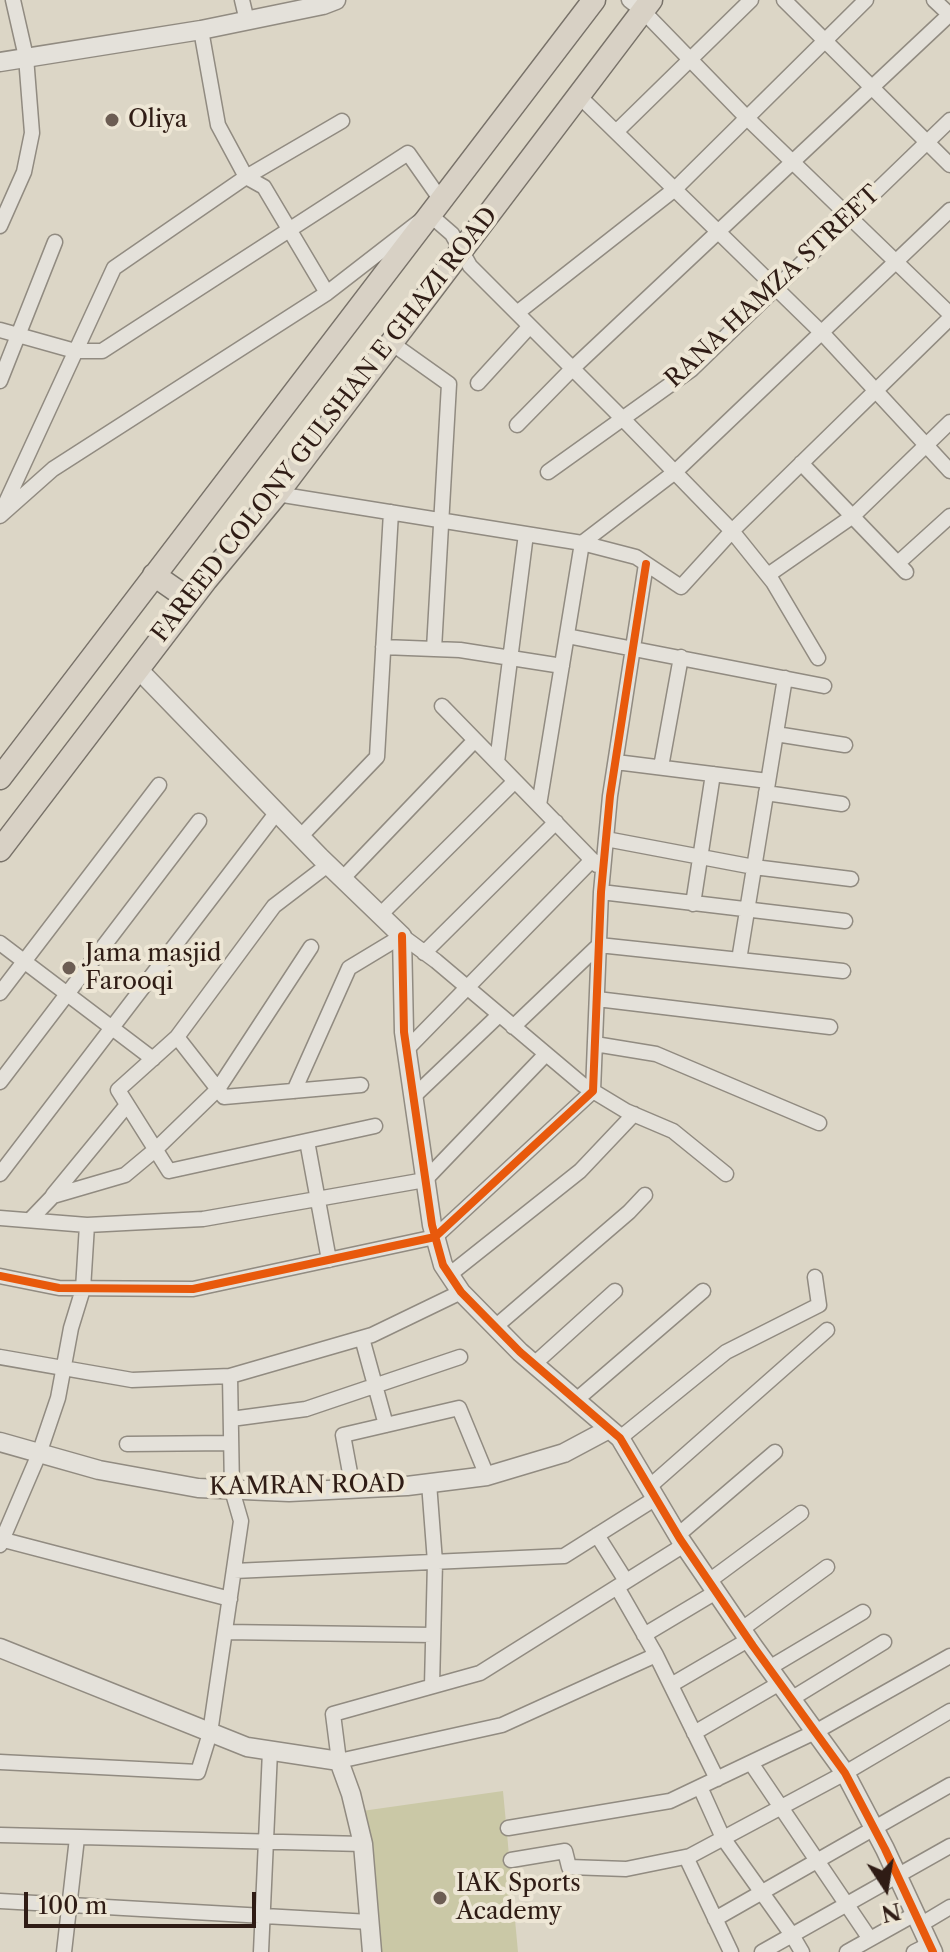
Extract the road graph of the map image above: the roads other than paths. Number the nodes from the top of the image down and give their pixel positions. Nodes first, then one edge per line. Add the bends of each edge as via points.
1 (13, 0) edge
2 (242, 0) edge
3 (336, 0) edge
4 (751, 0) edge
5 (784, 0) edge
6 (866, 0) edge
7 (934, 0) edge
8 (587, 3) edge
9 (641, 4) edge
10 (950, 15) edge
11 (247, 21) junction
12 (201, 30) junction
13 (825, 41) junction
14 (26, 57) junction
15 (690, 59) junction
16 (0, 62) edge
17 (872, 88) junction
18 (578, 95) junction
19 (747, 118) junction
20 (950, 120) edge
21 (342, 121) dead end
22 (616, 132) junction
23 (927, 142) junction
24 (793, 162) junction
25 (950, 165) edge
26 (246, 177) junction
27 (675, 189) junction
28 (435, 207) junction
29 (950, 210) edge
30 (850, 216) junction
31 (0, 226) edge
32 (289, 230) junction
33 (718, 232) junction
34 (55, 242) dead end
35 (461, 248) junction
36 (897, 261) junction
37 (776, 288) junction
38 (327, 293) junction
39 (517, 313) junction
40 (950, 316) edge
41 (530, 326) junction
42 (0, 330) edge
43 (822, 333) junction
44 (20, 336) junction
45 (390, 342) junction
46 (75, 351) junction
47 (573, 368) junction
48 (0, 381) edge
49 (478, 383) dead end
50 (875, 390) junction
51 (624, 420) junction
52 (950, 422) edge
53 (517, 425) dead end
54 (926, 445) junction
55 (801, 463) junction
56 (950, 471) edge
57 (548, 472) dead end
58 (675, 472) junction
59 (277, 494) junction
60 (391, 512) junction
61 (0, 515) edge
62 (853, 516) junction
63 (950, 516) edge
64 (443, 521) junction
65 (732, 531) junction
66 (526, 534) junction
67 (582, 543) junction
68 (646, 564) junction
69 (154, 575) junction
70 (768, 575) junction
71 (190, 600) junction
72 (567, 636) junction
73 (383, 647) junction
74 (633, 647) junction
75 (434, 649) junction
76 (510, 657) junction
77 (681, 657) junction
78 (818, 658) dead end
79 (562, 666) junction
80 (138, 669) junction
81 (785, 678) junction
82 (824, 686) dead end
83 (442, 706) dead end
84 (776, 734) junction
85 (475, 740) junction
86 (845, 745) dead end
87 (497, 762) junction
88 (616, 762) junction
89 (661, 767) junction
90 (713, 774) junction
91 (0, 778) edge
92 (515, 781) junction
93 (159, 785) dead end
94 (767, 787) junction
95 (842, 804) dead end
96 (539, 805) junction
97 (277, 812) junction
98 (199, 821) dead end
99 (556, 822) junction
100 (301, 836) junction
101 (606, 839) junction
102 (0, 850) edge
103 (700, 857) junction
104 (592, 860) junction
105 (329, 864) junction
106 (754, 867) junction
107 (603, 871) junction
108 (343, 878) junction
109 (851, 879) dead end
110 (601, 892) junction
111 (693, 904) junction
112 (747, 911) junction
113 (380, 915) junction
114 (845, 921) dead end
115 (402, 936) junction
116 (0, 943) edge
117 (599, 945) junction
118 (311, 947) dead end
119 (424, 953) junction
120 (739, 960) junction
121 (24, 961) junction
122 (843, 971) dead end
123 (467, 987) junction
124 (0, 993) edge
125 (67, 994) junction
126 (597, 999) junction
127 (499, 1015) junction
128 (513, 1027) junction
129 (830, 1027) dead end
130 (112, 1028) junction
131 (177, 1037) junction
132 (595, 1044) junction
133 (407, 1049) junction
134 (545, 1055) junction
135 (153, 1059) junction
136 (0, 1082) edge
137 (361, 1085) dead end
138 (218, 1089) junction
139 (294, 1091) junction
140 (593, 1091) junction
141 (413, 1097) junction
142 (127, 1105) junction
143 (634, 1114) junction
144 (819, 1123) dead end
145 (375, 1126) dead end
146 (307, 1141) junction
147 (155, 1150) junction
148 (0, 1174) edge
149 (726, 1174) dead end
150 (425, 1180) junction
151 (645, 1195) dead end
152 (53, 1196) junction
153 (318, 1199) junction
154 (0, 1218) edge
155 (30, 1220) junction
156 (87, 1225) junction
157 (435, 1237) junction
158 (329, 1260) junction
159 (449, 1275) junction
160 (0, 1276) edge
161 (815, 1277) dead end
162 (83, 1289) junction
163 (615, 1291) dead end
164 (703, 1291) dead end
165 (461, 1292) junction
166 (495, 1327) junction
167 (827, 1330) dead end
168 (362, 1338) junction
169 (0, 1357) edge
170 (460, 1357) dead end
171 (533, 1365) junction
172 (63, 1370) junction
173 (230, 1376) junction
174 (375, 1385) junction
175 (575, 1401) junction
176 (231, 1419) junction
177 (386, 1425) junction
178 (614, 1434) junction
179 (0, 1442) edge
180 (231, 1443) junction
181 (127, 1444) dead end
182 (775, 1452) dead end
183 (39, 1454) junction
184 (487, 1476) junction
185 (429, 1483) junction
186 (353, 1489) junction
187 (232, 1490) junction
188 (652, 1493) junction
189 (801, 1513) dead end
190 (597, 1535) junction
191 (681, 1540) junction
192 (1, 1541) edge
193 (435, 1562) junction
194 (827, 1567) dead end
195 (234, 1571) junction
196 (622, 1584) junction
197 (712, 1586) junction
198 (230, 1599) junction
199 (863, 1612) dead end
200 (225, 1632) junction
201 (433, 1635) junction
202 (644, 1635) junction
203 (745, 1635) junction
204 (884, 1642) dead end
205 (0, 1648) edge
206 (656, 1655) junction
207 (950, 1656) edge
208 (774, 1676) junction
209 (671, 1685) junction
210 (432, 1686) junction
211 (791, 1699) junction
212 (950, 1711) edge
213 (815, 1732) junction
214 (210, 1733) junction
215 (694, 1733) junction
216 (270, 1751) junction
217 (339, 1761) junction
218 (0, 1762) edge
219 (751, 1763) junction
220 (845, 1773) junction
221 (717, 1779) junction
222 (950, 1785) edge
223 (700, 1787) junction
224 (781, 1807) junction
225 (508, 1828) dead end
226 (874, 1828) junction
227 (0, 1835) edge
228 (77, 1838) junction
229 (723, 1838) junction
230 (266, 1844) junction
231 (363, 1844) junction
232 (950, 1846) edge
233 (686, 1857) junction
234 (511, 1860) dead end
235 (817, 1860) junction
236 (897, 1875) junction
237 (762, 1892) junction
238 (0, 1901) edge
239 (846, 1904) junction
240 (70, 1905) junction
241 (950, 1907) edge
242 (263, 1916) junction
243 (715, 1919) junction
244 (918, 1920) junction
245 (370, 1922) junction
246 (792, 1935) junction
247 (870, 1939) junction
248 (926, 1949) edge
249 (64, 1952) edge
250 (261, 1952) edge
251 (372, 1952) edge
252 (731, 1952) edge
253 (762, 1952) edge
254 (802, 1952) edge
255 (847, 1952) edge

1 - 14 street
2 - 11 street
3 - 11 street
4 - 15 street
5 - 13 street
6 - 13 street
7 - 10 street
8 - 28 main road, FAREED COLONY GULSHAN E GHAZI ROAD
9 - 15 street
9 - 18 main road, FAREED COLONY GULSHAN E GHAZI ROAD
10 - 17 street
11 - 12 street
12 - 14 street
12 - 26 street via 218,125
13 - 17 street
13 - 19 street
14 - 16 street
14 - 31 street via 32,133 24,172
15 - 19 street
15 - 22 street
17 - 23 street
17 - 24 street
18 - 22 street
18 - 35 main road, FAREED COLONY GULSHAN E GHAZI ROAD
19 - 24 street
19 - 27 street
20 - 23 street, RANA HAMZA STREET
21 - 26 street
22 - 27 street
23 - 25 street
23 - 30 street, RANA HAMZA STREET
24 - 30 street
24 - 33 street
26 - 32 street via 264,187
26 - 46 street via 114,268
27 - 33 street
27 - 39 street
28 - 32 street via 408,153
28 - 35 street
28 - 38 street
28 - 69 main road, FAREED COLONY GULSHAN E GHAZI ROAD
29 - 36 street
30 - 36 street
30 - 37 street, RANA HAMZA STREET
32 - 38 street
32 - 46 street via 102,351
33 - 37 street
33 - 47 street
34 - 44 street
35 - 39 street via 470,266
35 - 45 main road, FAREED COLONY GULSHAN E GHAZI ROAD
36 - 40 street
36 - 43 street
37 - 43 street
37 - 51 street, RANA HAMZA STREET via 692,369
38 - 61 street via 53,469
39 - 41 street
40 - 50 street
41 - 47 street
41 - 49 street
42 - 44 street
43 - 50 street
43 - 58 street
44 - 46 street
44 - 48 street
45 - 59 main road, FAREED COLONY GULSHAN E GHAZI ROAD
45 - 64 street via 449,384
46 - 61 street
47 - 51 street
47 - 53 street
50 - 54 street
50 - 55 street
51 - 57 street, RANA HAMZA STREET
51 - 58 street
52 - 54 street
54 - 56 street
54 - 62 street
55 - 62 street
55 - 65 street
58 - 65 street
58 - 67 street
59 - 60 street
59 - 71 main road, FAREED COLONY GULSHAN E GHAZI ROAD
60 - 64 street
60 - 73 street
62 - 63 street via 902,567
62 - 70 street
64 - 66 street
64 - 75 street
65 - 68 street via 681,587
65 - 70 street
66 - 67 street
66 - 76 street
67 - 68 street
67 - 72 street
68 - 74 street
69 - 71 main road
69 - 91 main road, FAREED COLONY GULSHAN E GHAZI ROAD
70 - 78 street
71 - 80 main road, FAREED COLONY GULSHAN E GHAZI ROAD
72 - 74 street
72 - 79 street
73 - 75 street
73 - 100 street via 377,757
74 - 77 street
74 - 88 street
75 - 76 street
76 - 79 street
76 - 87 street
77 - 81 street
77 - 89 street
79 - 96 street
80 - 97 street
80 - 102 main road, FAREED COLONY GULSHAN E GHAZI ROAD
81 - 82 street
81 - 84 street
83 - 85 street
84 - 86 street
84 - 94 street
85 - 87 street
85 - 108 street
87 - 92 street
88 - 89 street
88 - 101 street
89 - 90 street
90 - 94 street
90 - 103 street
92 - 96 street
92 - 113 street
93 - 121 street
94 - 95 street
94 - 106 street
96 - 99 street
97 - 100 street
97 - 130 street
98 - 125 street
99 - 104 street
99 - 119 street
100 - 105 street
101 - 103 street
101 - 107 street
103 - 106 street
103 - 111 street
104 - 107 street
104 - 123 street
105 - 108 street
105 - 131 street via 274,906
106 - 109 street
106 - 112 street
107 - 110 street
108 - 113 street
110 - 111 street
110 - 117 street
111 - 112 street
112 - 114 street
112 - 120 street
113 - 115 street
115 - 119 street
115 - 133 street
115 - 139 street via 349,968
116 - 121 street
117 - 120 street
117 - 126 street
117 - 128 street
118 - 138 street
119 - 123 street
120 - 122 street
121 - 124 street
121 - 125 street
123 - 127 street
123 - 133 street
125 - 130 street
125 - 136 street
126 - 129 street
126 - 132 street
127 - 128 street
127 - 141 street
128 - 134 street
130 - 135 street
130 - 148 street
131 - 135 street
131 - 138 street
132 - 140 street
132 - 144 street via 656,1054
133 - 141 street
134 - 140 street
134 - 150 street
135 - 142 street via 118,1090
137 - 139 street
138 - 139 street via 224,1097
138 - 147 street
140 - 143 street
140 - 157 street
141 - 150 street
142 - 147 street
142 - 152 street
143 - 149 street via 673,1131
143 - 159 street via 580,1171
145 - 146 street
146 - 147 street via 169,1171
146 - 153 street
147 - 152 street via 125,1175
150 - 153 street
150 - 157 street
151 - 166 street
152 - 155 street
153 - 156 street via 203,1219
153 - 158 street
154 - 155 street
155 - 156 street
156 - 162 street
157 - 158 street
157 - 159 street
158 - 162 street via 193,1289
159 - 165 street
160 - 162 street
161 - 178 street via 819,1305 726,1352
162 - 172 street
163 - 171 street
164 - 175 street
165 - 166 street
165 - 168 street
166 - 171 street
167 - 188 street
168 - 173 street
168 - 174 street
169 - 172 street
170 - 174 street
171 - 175 street
172 - 173 street via 132,1380
172 - 183 street
173 - 176 street
174 - 176 street via 306,1409
174 - 177 street
175 - 178 street
176 - 180 street
177 - 184 street via 459,1408
177 - 186 street via 343,1435
178 - 184 street, KAMRAN ROAD
178 - 188 street
179 - 183 street, KAMRAN ROAD
180 - 181 street
180 - 187 street
182 - 191 street
183 - 187 street, KAMRAN ROAD via 99,1470
183 - 192 street
184 - 185 street, KAMRAN ROAD
185 - 186 street, KAMRAN ROAD
185 - 193 street
186 - 187 street, KAMRAN ROAD
187 - 195 street via 241,1521
188 - 190 street
188 - 191 street
189 - 197 street
190 - 193 street via 564,1556
190 - 196 street
191 - 196 street
191 - 197 street
192 - 198 street
193 - 195 street
193 - 201 street
194 - 203 street
195 - 198 street
196 - 202 street
196 - 210 street via 480,1673
197 - 202 street
197 - 203 street
198 - 200 street
199 - 208 street
200 - 201 street
200 - 214 street
201 - 210 street
202 - 206 street
203 - 208 street
203 - 209 street
204 - 211 street
205 - 214 street
206 - 209 street
206 - 217 street via 502,1725
207 - 213 street
208 - 211 street
208 - 215 street
209 - 215 street
210 - 217 street via 333,1714
211 - 213 street
212 - 220 street
213 - 219 street
213 - 220 street
214 - 216 street
214 - 218 street via 198,1772
215 - 221 street
216 - 217 street
216 - 230 street
217 - 231 street
219 - 221 street
219 - 224 street
220 - 224 street
220 - 226 street
221 - 223 street
222 - 226 street
223 - 225 street via 670,1801
223 - 229 street
224 - 229 street
224 - 235 street
226 - 235 street
226 - 236 street
227 - 228 street
228 - 230 street
228 - 240 street
229 - 233 street
229 - 237 street
230 - 231 street
230 - 242 street
231 - 245 street
232 - 236 street
233 - 234 street via 626,1869 569,1867 565,1851
233 - 243 street
235 - 237 street
235 - 239 street
236 - 239 street
236 - 244 street
237 - 243 street
237 - 246 street
238 - 240 street
239 - 246 street
239 - 247 street
240 - 242 street
240 - 249 street
241 - 244 street
242 - 245 street
242 - 250 street
243 - 252 street
244 - 247 street
244 - 248 street
245 - 251 street
246 - 253 street
246 - 254 street
247 - 255 street

